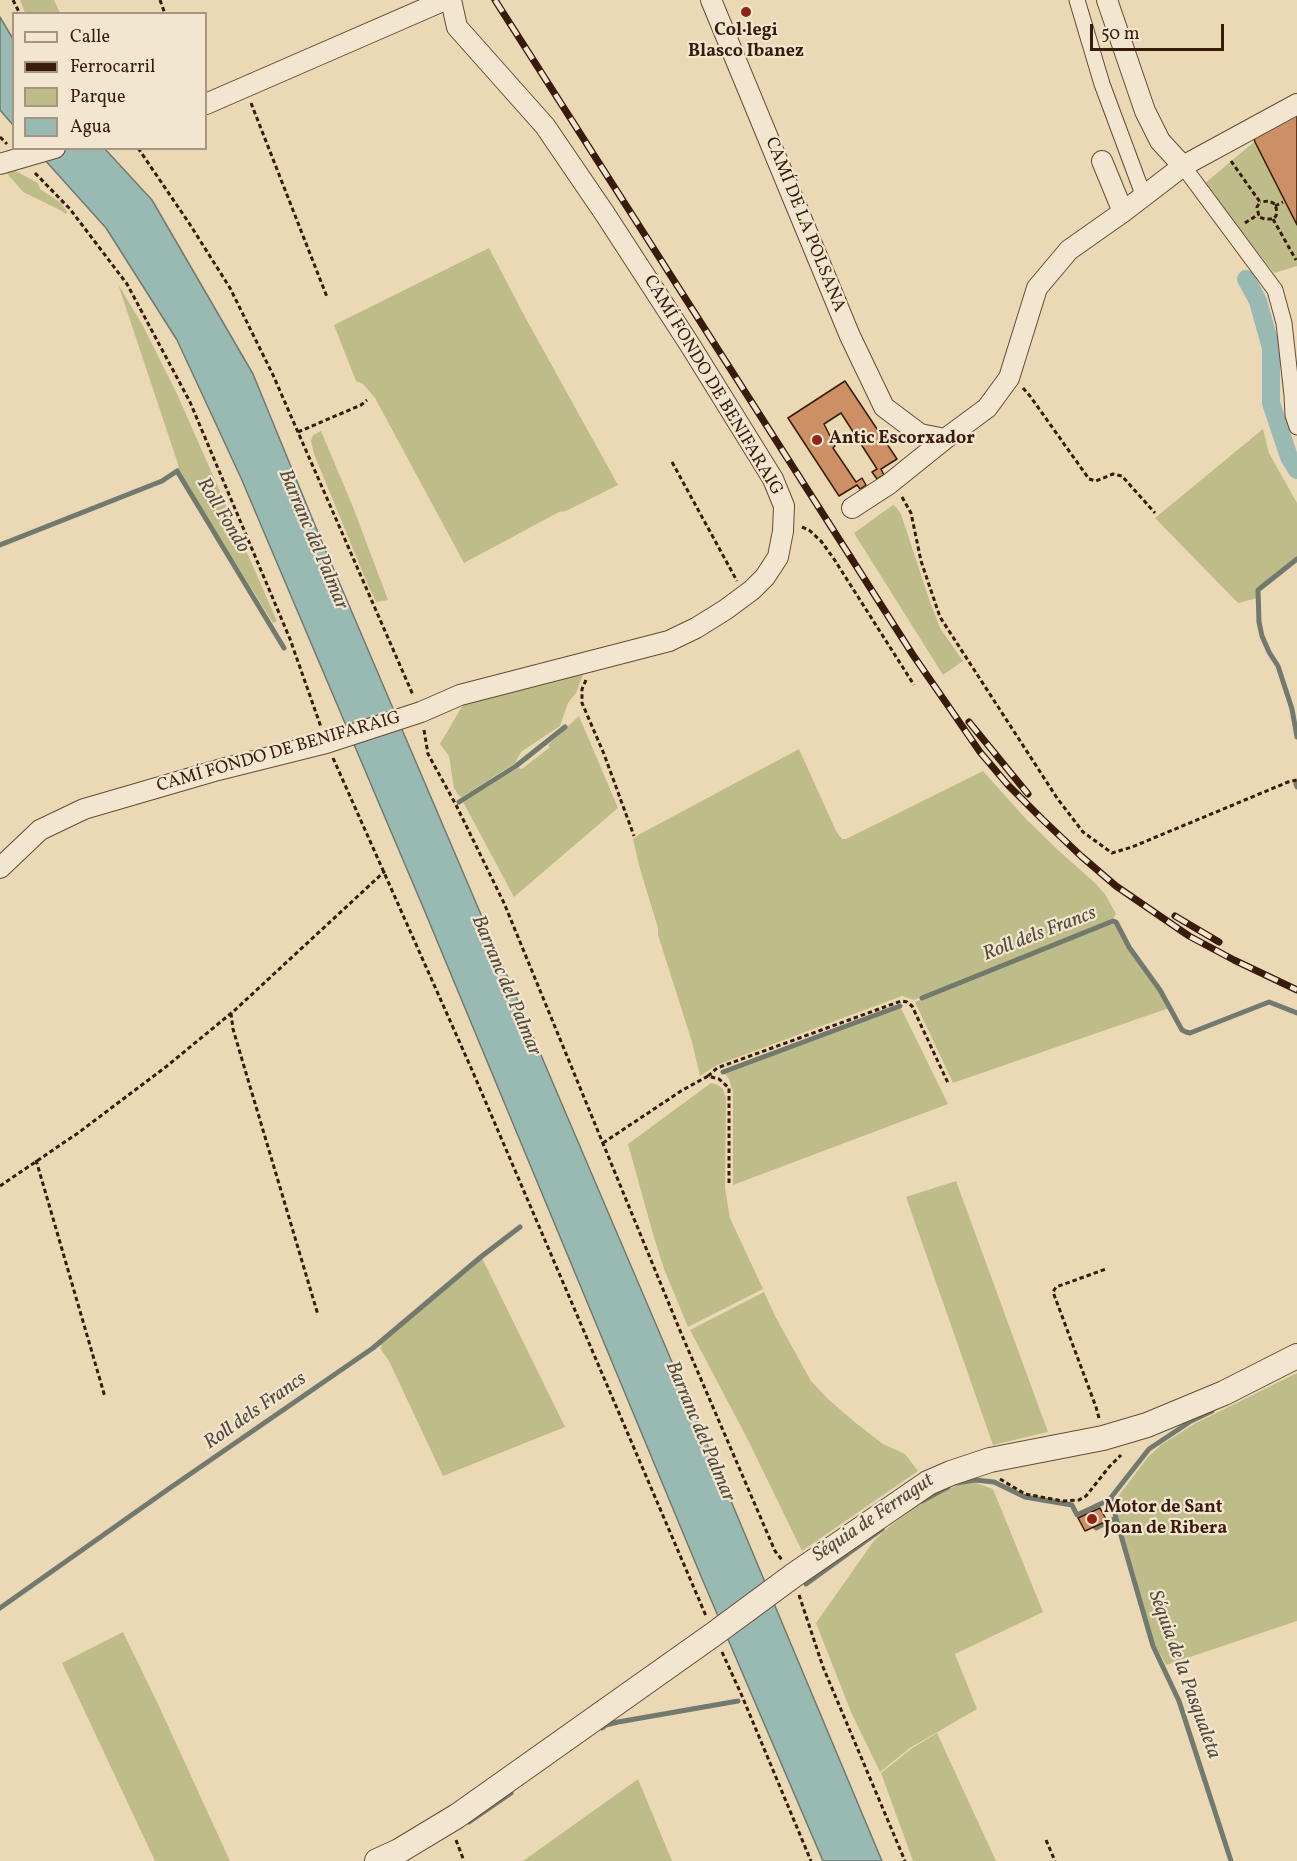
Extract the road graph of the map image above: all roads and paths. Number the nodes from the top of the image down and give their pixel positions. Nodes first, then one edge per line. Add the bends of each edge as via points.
1 (445, 0) edge
2 (451, 0) edge
3 (711, 0) edge
4 (1077, 0) edge
5 (1107, 0) edge
6 (244, 88) junction
7 (207, 104) edge
8 (1297, 104) edge
9 (0, 137) edge
10 (12, 150) edge
11 (12, 150) edge
12 (49, 150) edge
13 (139, 150) edge
14 (21, 159) junction
15 (1102, 160) dead end
16 (1231, 161) dead end
17 (0, 164) edge
18 (1183, 166) junction
19 (1148, 194) junction
20 (1260, 202) junction
21 (1283, 202) dead end
22 (1275, 206) junction
23 (1124, 212) junction
24 (1258, 214) junction
25 (1273, 219) junction
26 (1238, 227) dead end
27 (1296, 260) edge
28 (327, 297) dead end
29 (1009, 378) junction
30 (1295, 394) edge
31 (367, 399) dead end
32 (1297, 427) edge
33 (298, 432) junction
34 (945, 439) junction
35 (672, 462) dead end
36 (890, 484) junction
37 (852, 508) dead end
38 (1155, 513) dead end
39 (784, 520) junction
40 (745, 595) junction
41 (595, 660) junction
42 (914, 686) dead end
43 (421, 712) junction
44 (326, 743) junction
45 (1297, 780) edge
46 (634, 836) dead end
47 (0, 868) edge
48 (385, 871) junction
49 (231, 1013) junction
50 (708, 1076) junction
51 (948, 1083) dead end
52 (603, 1143) junction
53 (36, 1160) junction
54 (729, 1183) dead end
55 (0, 1186) edge
56 (1106, 1269) dead end
57 (318, 1315) dead end
58 (1297, 1356) edge
59 (105, 1397) dead end
60 (1103, 1438) junction
61 (1122, 1455) dead end
62 (980, 1463) junction
63 (794, 1575) junction
64 (714, 1634) junction
65 (1046, 1840) dead end
66 (377, 1861) edge
67 (811, 1861) edge
68 (904, 1861) edge
69 (1055, 1861) edge

1 - 6 street
2 - 39 street, CAMÍ FONDO DE BENIFARAIG via 457,27 545,126 690,345 773,479 784,506
3 - 34 street, CAMÍ DE LA POLSANA via 850,336 884,407 920,434
4 - 19 street via 1102,84
5 - 18 street via 1145,111 1160,141
6 - 7 street
6 - 28 path
8 - 18 street
9 - 10 path
11 - 14 path
12 - 14 street
13 - 33 path via 230,288
14 - 17 street
14 - 44 path via 70,209 128,284 190,402 290,639
15 - 23 street
16 - 20 path
18 - 19 street
18 - 30 street via 1275,290
19 - 23 street
20 - 22 path via 1269,201
20 - 24 path
21 - 22 path
22 - 25 path
23 - 29 street via 1069,250 1037,288
24 - 25 path
24 - 26 path
25 - 27 path
29 - 34 street via 987,408
29 - 38 path via 1030,396 1089,478 1096,481 1113,474 1122,476
30 - 32 street via 1293,415
31 - 33 path
33 - 43 path
34 - 36 street
35 - 40 path
36 - 37 street
36 - 45 path via 901,494 911,513 921,561 940,617 1083,832 1112,853
39 - 40 street, CAMÍ FONDO DE BENIFARAIG via 778,557 765,577
39 - 42 path via 809,530 821,541
40 - 41 street, CAMÍ FONDO DE BENIFARAIG via 669,641
41 - 43 street, CAMÍ FONDO DE BENIFARAIG via 460,694
41 - 46 path via 582,689 582,703
43 - 44 street, CAMÍ FONDO DE BENIFARAIG
43 - 52 path via 428,754 504,903
44 - 47 street, CAMÍ FONDO DE BENIFARAIG via 84,809 40,830
44 - 48 path
48 - 49 path
48 - 64 path
49 - 53 path via 150,1079
49 - 57 path
50 - 51 path via 717,1068 901,1001 912,1006
50 - 52 path
50 - 54 path via 720,1079 729,1088
52 - 63 path via 775,1551
53 - 55 path
53 - 59 path
56 - 60 path via 1056,1287 1053,1292 1096,1407
58 - 60 street via 1186,1410
60 - 62 street
61 - 62 path via 1086,1497 1063,1501 1025,1494
62 - 63 street via 928,1484
63 - 64 street
63 - 68 path via 823,1667
64 - 66 street via 457,1816
64 - 67 path
65 - 69 path

